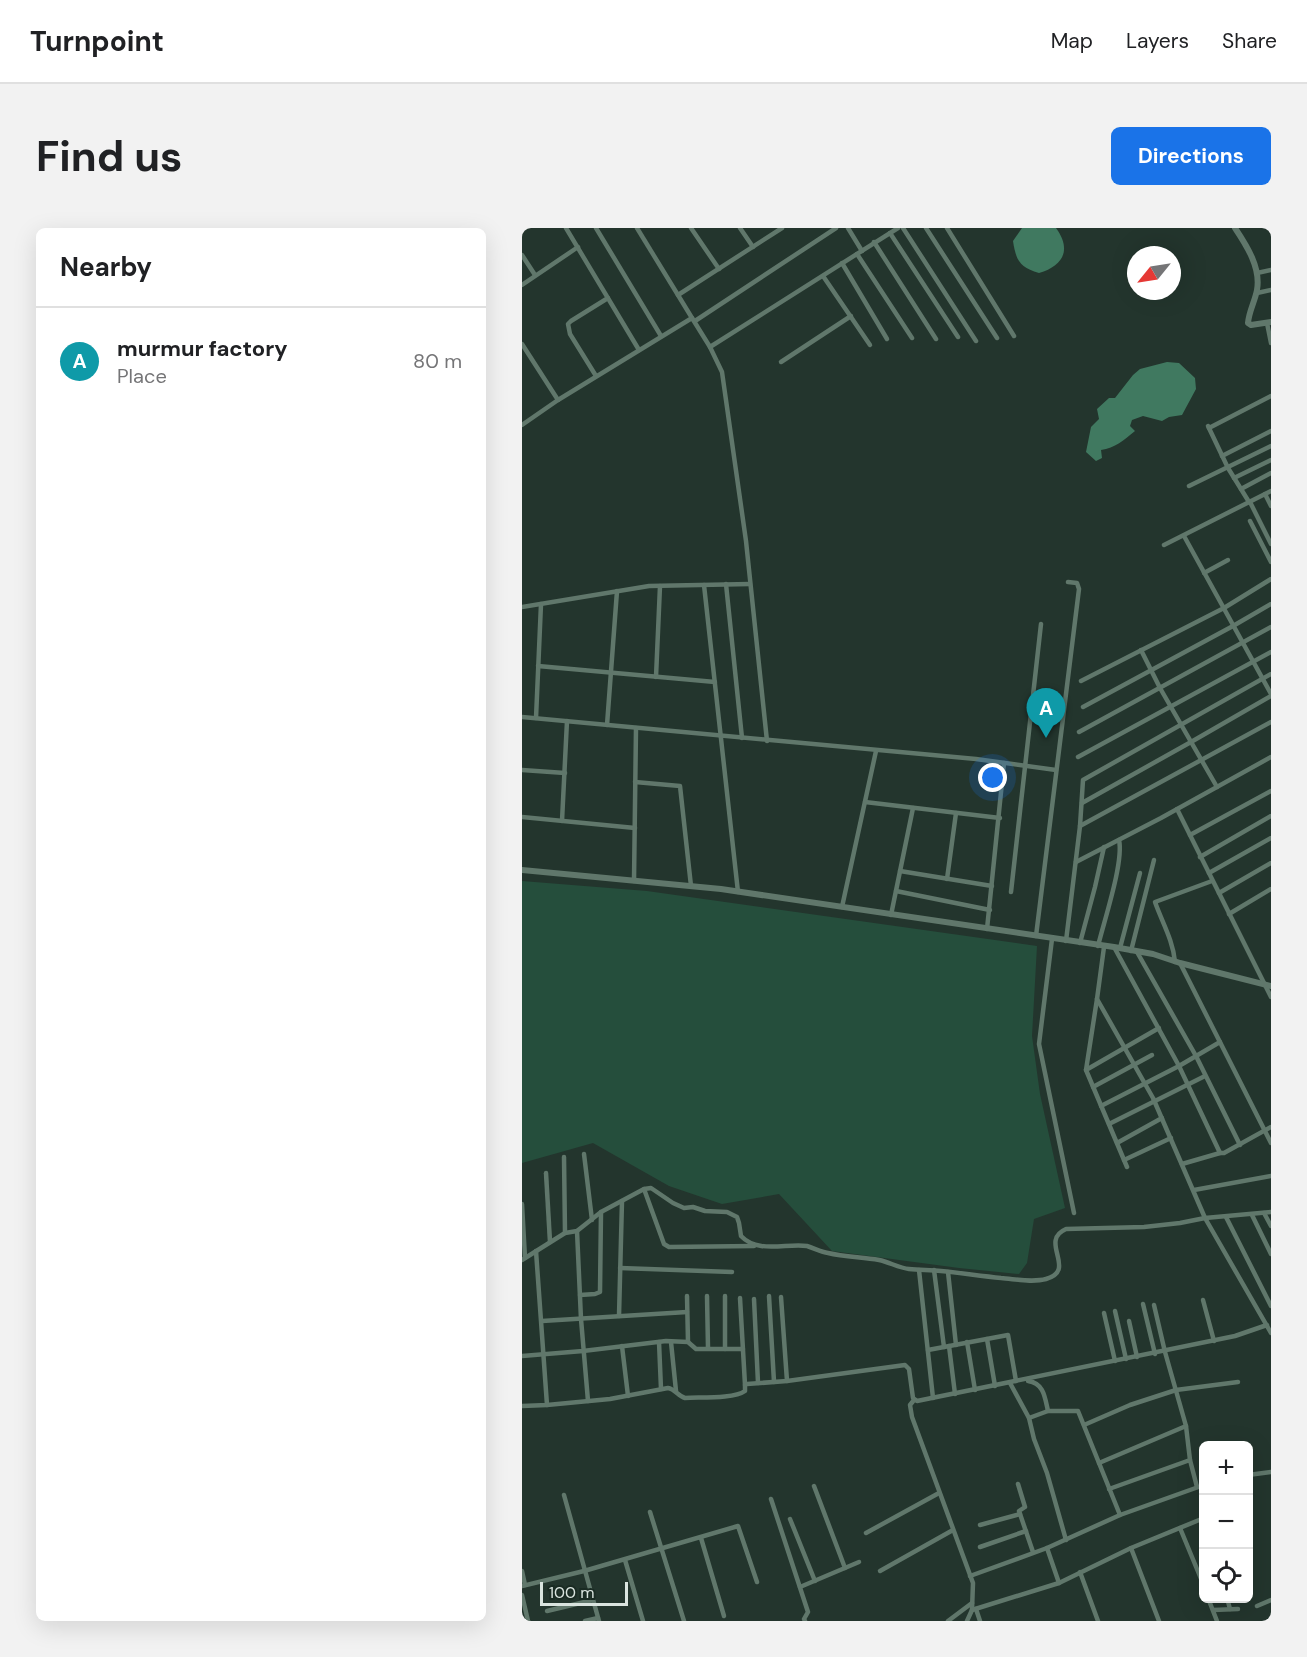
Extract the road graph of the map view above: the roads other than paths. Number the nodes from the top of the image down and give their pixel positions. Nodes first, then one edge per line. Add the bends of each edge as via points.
1 (566, 228) edge
2 (596, 228) edge
3 (637, 228) edge
4 (692, 228) edge
5 (740, 228) edge
6 (782, 228) edge
7 (836, 228) edge
8 (848, 228) edge
9 (901, 228) edge
10 (926, 228) edge
11 (947, 228) edge
12 (1235, 228) edge
13 (890, 233) junction
14 (874, 242) junction
15 (578, 247) junction
16 (753, 247) junction
17 (860, 252) junction
18 (522, 255) edge
19 (842, 263) junction
20 (719, 269) junction
21 (1271, 270) edge
22 (1257, 273) junction
23 (536, 275) junction
24 (823, 276) junction
25 (522, 285) edge
26 (1271, 290) edge
27 (1257, 292) junction
28 (678, 295) junction
29 (608, 298) junction
30 (851, 316) junction
31 (693, 319) junction
32 (1269, 323) edge
33 (661, 336) junction
34 (1014, 336) dead end
35 (958, 337) dead end
36 (912, 338) dead end
37 (997, 338) dead end
38 (887, 339) dead end
39 (936, 339) dead end
40 (976, 341) dead end
41 (1271, 343) edge
42 (522, 344) edge
43 (870, 345) dead end
44 (710, 347) junction
45 (639, 350) junction
46 (781, 362) dead end
47 (596, 376) junction
48 (1271, 396) edge
49 (558, 400) junction
50 (523, 422) edge
51 (1271, 431) edge
52 (1271, 446) edge
53 (1222, 456) junction
54 (1271, 460) edge
55 (1228, 468) junction
56 (1271, 473) edge
57 (1234, 478) junction
58 (1189, 486) dead end
59 (1241, 489) junction
60 (1271, 491) edge
61 (1265, 494) junction
62 (1250, 502) junction
63 (1271, 506) edge
64 (1250, 521) dead end
65 (1184, 536) junction
66 (1271, 544) edge
67 (1164, 545) dead end
68 (1228, 560) dead end
69 (1271, 562) edge
70 (1204, 573) junction
71 (1271, 579) edge
72 (1068, 582) dead end
73 (726, 584) junction
74 (750, 584) junction
75 (704, 585) junction
76 (660, 586) junction
77 (617, 591) junction
78 (541, 604) junction
79 (1271, 604) edge
80 (522, 608) edge
81 (1224, 608) junction
82 (1041, 624) dead end
83 (1233, 626) junction
84 (1271, 627) edge
85 (1243, 643) junction
86 (1141, 650) junction
87 (1271, 652) edge
88 (1253, 662) junction
89 (538, 666) junction
90 (1151, 670) junction
91 (611, 672) junction
92 (1271, 674) edge
93 (656, 677) junction
94 (1262, 678) junction
95 (1081, 681) dead end
96 (715, 682) junction
97 (1160, 688) junction
98 (1271, 695) edge
99 (1083, 706) dead end
100 (1170, 707) junction
101 (522, 717) edge
102 (536, 718) junction
103 (567, 721) junction
104 (1271, 722) edge
105 (1181, 724) junction
106 (607, 725) junction
107 (636, 728) junction
108 (1079, 732) dead end
109 (721, 736) junction
110 (742, 738) junction
111 (767, 741) junction
112 (1191, 742) junction
113 (876, 751) junction
114 (1078, 757) dead end
115 (1271, 757) edge
116 (1201, 760) junction
117 (1004, 763) junction
118 (1025, 766) junction
119 (522, 770) edge
120 (1056, 770) junction
121 (565, 773) junction
122 (635, 782) junction
123 (1216, 787) junction
124 (1271, 791) edge
125 (865, 802) junction
126 (1082, 803) junction
127 (913, 808) junction
128 (1177, 809) junction
129 (956, 813) junction
130 (1271, 816) edge
131 (522, 817) edge
132 (1000, 818) junction
133 (562, 821) junction
134 (1080, 826) junction
135 (635, 828) junction
136 (1190, 835) junction
137 (1271, 838) edge
138 (1119, 840) junction
139 (1104, 848) junction
140 (1200, 857) junction
141 (1154, 860) dead end
142 (1076, 862) junction
143 (1271, 863) edge
144 (522, 870) edge
145 (900, 871) junction
146 (1140, 873) dead end
147 (1209, 873) junction
148 (947, 879) junction
149 (634, 881) junction
150 (1212, 881) junction
151 (691, 886) junction
152 (992, 886) junction
153 (1271, 889) edge
154 (896, 891) junction
155 (738, 892) junction
156 (1011, 892) dead end
157 (1219, 893) junction
158 (842, 907) junction
159 (990, 909) junction
160 (1229, 914) junction
161 (891, 915) junction
162 (987, 929) junction
163 (1036, 936) junction
164 (1052, 939) junction
165 (1066, 941) junction
166 (1080, 943) junction
167 (1101, 946) junction
168 (1117, 948) junction
169 (1134, 951) junction
170 (1178, 962) junction
171 (1268, 985) edge
172 (1271, 997) edge
173 (1097, 999) junction
174 (1159, 1028) junction
175 (1220, 1042) junction
176 (1124, 1047) junction
177 (1152, 1055) dead end
178 (1196, 1056) junction
179 (1134, 1064) junction
180 (1179, 1065) junction
181 (1086, 1070) junction
182 (1205, 1076) junction
183 (1145, 1084) junction
184 (1189, 1085) junction
185 (1093, 1087) junction
186 (1155, 1102) junction
187 (1101, 1106) junction
188 (1162, 1118) junction
189 (1109, 1124) junction
190 (1271, 1127) edge
191 (1265, 1131) junction
192 (1171, 1138) junction
193 (1117, 1143) junction
194 (1271, 1143) edge
195 (1240, 1145) junction
196 (1220, 1153) junction
197 (584, 1154) dead end
198 (564, 1157) dead end
199 (1124, 1160) junction
200 (1182, 1164) junction
201 (1127, 1167) dead end
202 (546, 1173) dead end
203 (1271, 1176) edge
204 (644, 1189) junction
205 (1194, 1190) junction
206 (622, 1201) junction
207 (522, 1204) edge
208 (601, 1212) junction
209 (1271, 1212) edge
210 (1074, 1213) dead end
211 (1264, 1213) junction
212 (523, 1215) edge
213 (1252, 1215) junction
214 (1226, 1217) junction
215 (1205, 1218) junction
216 (592, 1220) junction
217 (1271, 1226) edge
218 (577, 1231) junction
219 (565, 1233) junction
220 (550, 1242) junction
221 (763, 1246) junction
222 (536, 1251) junction
223 (1271, 1254) edge
224 (524, 1259) edge
225 (620, 1268) junction
226 (919, 1270) junction
227 (934, 1270) junction
228 (732, 1272) dead end
229 (948, 1272) junction
230 (580, 1295) junction
231 (687, 1296) dead end
232 (706, 1296) dead end
233 (725, 1296) dead end
234 (769, 1296) dead end
235 (781, 1297) dead end
236 (740, 1298) dead end
237 (754, 1299) dead end
238 (1203, 1300) dead end
239 (1143, 1304) dead end
240 (1154, 1305) dead end
241 (1271, 1306) edge
242 (1114, 1311) dead end
243 (687, 1312) junction
244 (1104, 1313) dead end
245 (619, 1316) junction
246 (581, 1319) junction
247 (542, 1321) junction
248 (1129, 1321) dead end
249 (1269, 1329) edge
250 (987, 1339) junction
251 (1214, 1341) junction
252 (659, 1342) junction
253 (671, 1342) junction
254 (688, 1342) junction
255 (967, 1342) junction
256 (956, 1345) junction
257 (622, 1346) junction
258 (947, 1347) junction
259 (708, 1348) junction
260 (725, 1349) junction
261 (743, 1349) junction
262 (928, 1350) junction
263 (584, 1351) junction
264 (1165, 1352) junction
265 (1155, 1354) junction
266 (543, 1355) junction
267 (522, 1356) edge
268 (1137, 1357) junction
269 (1126, 1359) junction
270 (1115, 1361) junction
271 (787, 1381) junction
272 (774, 1382) junction
273 (1013, 1382) junction
274 (1238, 1382) dead end
275 (758, 1383) junction
276 (745, 1385) junction
277 (995, 1386) junction
278 (661, 1389) junction
279 (676, 1390) junction
280 (975, 1390) junction
281 (1176, 1390) junction
282 (955, 1394) junction
283 (628, 1396) junction
284 (933, 1398) junction
285 (914, 1400) junction
286 (588, 1401) junction
287 (547, 1405) junction
288 (522, 1406) edge
289 (1048, 1411) junction
290 (1029, 1418) junction
291 (1083, 1425) junction
292 (1186, 1426) junction
293 (1190, 1460) junction
294 (1099, 1462) junction
295 (1271, 1472) edge
296 (1253, 1474) edge
297 (1018, 1484) dead end
298 (814, 1486) dead end
299 (1197, 1487) joint
300 (1109, 1489) junction
301 (939, 1493) junction
302 (564, 1495) dead end
303 (771, 1499) dead end
304 (650, 1512) dead end
305 (1020, 1514) junction
306 (1120, 1515) junction
307 (790, 1519) dead end
308 (1199, 1520) edge
309 (980, 1525) dead end
310 (1180, 1528) junction
311 (953, 1530) junction
312 (1026, 1531) junction
313 (866, 1533) dead end
314 (701, 1538) junction
315 (1066, 1540) junction
316 (980, 1547) dead end
317 (1047, 1548) junction
318 (1131, 1548) junction
319 (662, 1550) junction
320 (1033, 1552) junction
321 (625, 1560) junction
322 (859, 1562) dead end
323 (845, 1568) junction
324 (522, 1571) edge
325 (584, 1571) junction
326 (880, 1571) dead end
327 (1080, 1572) junction
328 (970, 1576) junction
329 (1199, 1576) edge
330 (815, 1581) junction
331 (757, 1582) dead end
332 (1059, 1584) junction
333 (524, 1585) edge
334 (800, 1587) junction
335 (522, 1595) edge
336 (593, 1600) junction
337 (1271, 1600) edge
338 (973, 1602) junction
339 (1210, 1603) edge
340 (1228, 1603) edge
341 (1257, 1606) dead end
342 (1238, 1609) dead end
343 (974, 1610) junction
344 (1213, 1610) junction
345 (1230, 1610) junction
346 (547, 1611) dead end
347 (724, 1616) dead end
348 (598, 1619) edge
349 (528, 1621) edge
350 (585, 1621) edge
351 (643, 1621) edge
352 (684, 1621) edge
353 (805, 1621) edge
354 (948, 1621) edge
355 (967, 1621) edge
356 (980, 1621) edge
357 (1096, 1621) edge
358 (1159, 1621) edge
359 (1217, 1621) edge

1 - 15 street
2 - 33 street
3 - 28 street
4 - 20 street
5 - 16 street
6 - 16 street
7 - 31 street
8 - 17 street
9 - 13 street
9 - 40 street
10 - 37 street
11 - 34 street
12 - 22 street
13 - 14 street
13 - 35 street
14 - 17 street
14 - 39 street
15 - 23 street
15 - 29 street
16 - 20 street
17 - 19 street
17 - 36 street
18 - 23 street
19 - 24 street
19 - 38 street
20 - 28 street
21 - 22 street
22 - 27 street
23 - 25 street
24 - 30 street
24 - 44 street
26 - 27 street
27 - 32 street via 1248,323
28 - 31 street
29 - 45 street
29 - 47 street via 568,324
30 - 43 street
30 - 46 street
31 - 33 street
31 - 44 street
32 - 41 street
33 - 45 street
42 - 49 street
44 - 74 street via 722,372
45 - 47 street
47 - 49 street
48 - 53 street via 1208,427
49 - 50 street
51 - 53 street
52 - 55 street
53 - 55 street
54 - 57 street
55 - 57 street
55 - 58 street
56 - 59 street
57 - 59 street
59 - 62 street
60 - 61 street
61 - 62 street
61 - 63 street
62 - 65 street
62 - 66 street
64 - 69 street
65 - 67 street
65 - 70 street
68 - 70 street
70 - 81 street
71 - 81 street
72 - 120 street via 1077,583 1079,588
73 - 74 street
73 - 75 street
73 - 110 street
74 - 111 street
75 - 76 street
75 - 96 street
76 - 77 street
76 - 93 street
77 - 78 street
77 - 91 street
78 - 80 street
78 - 89 street
79 - 83 street
81 - 83 street
81 - 86 street
82 - 118 street
83 - 85 street
83 - 90 street
84 - 85 street
85 - 88 street
85 - 97 street
86 - 90 street
86 - 95 street
87 - 88 street
88 - 94 street
88 - 100 street
89 - 91 street
89 - 102 street
90 - 97 street
90 - 99 street
91 - 93 street
91 - 106 street
92 - 94 street
93 - 96 street
94 - 98 street
94 - 105 street
96 - 109 street
97 - 100 street
97 - 108 street
98 - 112 street
100 - 105 street
100 - 114 street
101 - 102 street
102 - 103 street
103 - 106 street
103 - 121 street
104 - 116 street
105 - 112 street
105 - 126 street via 1083,780
106 - 107 street
107 - 109 street
107 - 122 street
109 - 110 street
109 - 155 street
110 - 111 street
111 - 113 street
112 - 116 street
112 - 126 street
113 - 117 street
113 - 125 street
115 - 123 street
116 - 123 street
116 - 134 street
117 - 118 street
117 - 132 street
118 - 120 street
118 - 156 street
119 - 121 street
120 - 163 street
121 - 133 street
122 - 135 street
122 - 151 street via 680,786
123 - 128 street
124 - 136 street
125 - 127 street
125 - 158 street
126 - 134 street
127 - 129 street
127 - 145 street
128 - 136 street
128 - 138 street
129 - 132 street
129 - 148 street
130 - 140 street
131 - 133 street
132 - 152 street
133 - 135 street
134 - 142 street
135 - 149 street
136 - 140 street
137 - 147 street
138 - 139 street
138 - 167 street via 1119,862
139 - 142 street
139 - 166 street
140 - 147 street
141 - 169 street
142 - 165 street
143 - 157 street
144 - 149 street
145 - 148 street
145 - 154 street
146 - 168 street
147 - 150 street
148 - 152 street
149 - 151 street
150 - 157 street
150 - 170 street via 1155,902
151 - 155 street
152 - 159 street
153 - 160 street
154 - 159 street
154 - 161 street
155 - 158 street
157 - 160 street
158 - 161 street
159 - 162 street
160 - 171 street
161 - 162 street
162 - 163 street
163 - 164 street
164 - 165 street
164 - 210 street via 1039,1044
165 - 166 street
166 - 167 street
167 - 168 street
167 - 173 street
168 - 169 street
168 - 174 street
169 - 170 street
169 - 178 street
170 - 171 street
170 - 175 street
171 - 172 street
173 - 176 street
173 - 181 street
174 - 176 street
174 - 180 street
175 - 178 street
175 - 191 street
176 - 179 street
176 - 181 street
177 - 179 street
178 - 180 street
178 - 182 street
179 - 183 street
179 - 185 street
180 - 183 street
180 - 184 street
181 - 185 street
182 - 184 street
182 - 195 street
183 - 186 street
183 - 187 street
184 - 186 street
184 - 196 street
185 - 187 street
186 - 188 street
186 - 189 street
187 - 189 street
188 - 192 street
188 - 193 street
189 - 193 street
190 - 191 street
191 - 194 street
191 - 195 street
192 - 199 street
192 - 200 street
193 - 199 street
195 - 196 street
196 - 200 street
197 - 216 street
198 - 219 street
199 - 201 street
200 - 205 street
202 - 220 street
203 - 205 street
204 - 206 street
204 - 221 street via 651,1188 684,1208 734,1215 744,1239
204 - 221 street via 663,1244 669,1247
205 - 215 street
206 - 208 street
206 - 225 street
207 - 212 street
208 - 216 street
208 - 230 street via 600,1292
209 - 211 street
211 - 213 street
211 - 217 street
212 - 224 street
213 - 214 street
213 - 223 street
214 - 215 street
214 - 241 street
215 - 229 street via 1143,1227 1066,1229 1059,1232 1054,1243 1059,1270 1044,1280
215 - 249 street
216 - 218 street
218 - 219 street
218 - 230 street
219 - 220 street
220 - 222 street
221 - 226 street via 802,1245
222 - 224 street
222 - 247 street
225 - 228 street
225 - 245 street
226 - 227 street
226 - 262 street
227 - 229 street
227 - 258 street
229 - 256 street
230 - 246 street
231 - 243 street
232 - 259 street
233 - 260 street
234 - 272 street
235 - 271 street
236 - 261 street
237 - 275 street
238 - 251 street
239 - 265 street
240 - 264 street
242 - 269 street
243 - 245 street
243 - 254 street
244 - 270 street
245 - 246 street
246 - 247 street
246 - 263 street
247 - 266 street
248 - 268 street
249 - 251 street
250 - 255 street
250 - 273 street via 1008,1335
250 - 277 street
251 - 264 street
252 - 253 street
252 - 257 street
252 - 278 street
253 - 254 street
253 - 279 street
254 - 259 street via 696,1349
255 - 256 street
255 - 280 street
256 - 258 street
257 - 263 street
257 - 283 street
258 - 262 street
258 - 282 street
259 - 260 street
260 - 261 street
261 - 276 street
262 - 284 street
263 - 266 street
263 - 286 street
264 - 265 street
264 - 281 street
265 - 268 street
266 - 267 street
266 - 287 street
268 - 269 street
269 - 270 street
270 - 273 street
271 - 272 street
271 - 285 street via 908,1366
272 - 275 street
273 - 277 street
273 - 289 street via 1040,1385
273 - 290 street
274 - 281 street
275 - 276 street
276 - 279 street via 740,1394 719,1396 685,1398
277 - 280 street
278 - 279 street
278 - 283 street
280 - 282 street
281 - 291 street
281 - 292 street
282 - 284 street
283 - 286 street
284 - 285 street
285 - 301 street via 910,1405 912,1417
286 - 287 street
287 - 288 street
289 - 290 street
289 - 291 street via 1078,1411
290 - 315 street
291 - 294 street
292 - 293 street
292 - 294 street
293 - 299 street
293 - 300 street
294 - 300 street
295 - 296 street
297 - 305 street via 1025,1507
298 - 323 street
299 - 306 street
300 - 306 street
301 - 311 street
301 - 313 street
302 - 325 street
303 - 334 street
304 - 319 street
305 - 309 street
305 - 312 street
306 - 315 street
307 - 330 street
308 - 310 street
310 - 318 street
310 - 329 street
311 - 326 street
311 - 328 street
312 - 316 street
312 - 320 street
314 - 319 street
314 - 331 street via 738,1526
314 - 347 street
315 - 317 street
317 - 320 street
317 - 332 street
318 - 327 street
318 - 358 street
319 - 321 street
319 - 352 street
320 - 328 street
321 - 325 street
321 - 351 street
322 - 323 street
323 - 330 street
324 - 333 street
325 - 333 street
325 - 336 street
327 - 332 street
327 - 357 street
328 - 338 street
330 - 334 street
332 - 343 street
334 - 353 street via 808,1612
335 - 349 street
336 - 346 street
336 - 348 street
337 - 341 street
338 - 343 street
338 - 354 street
339 - 344 street
340 - 345 street
342 - 345 street
343 - 355 street
343 - 356 street
344 - 345 street
344 - 359 street
348 - 350 street

